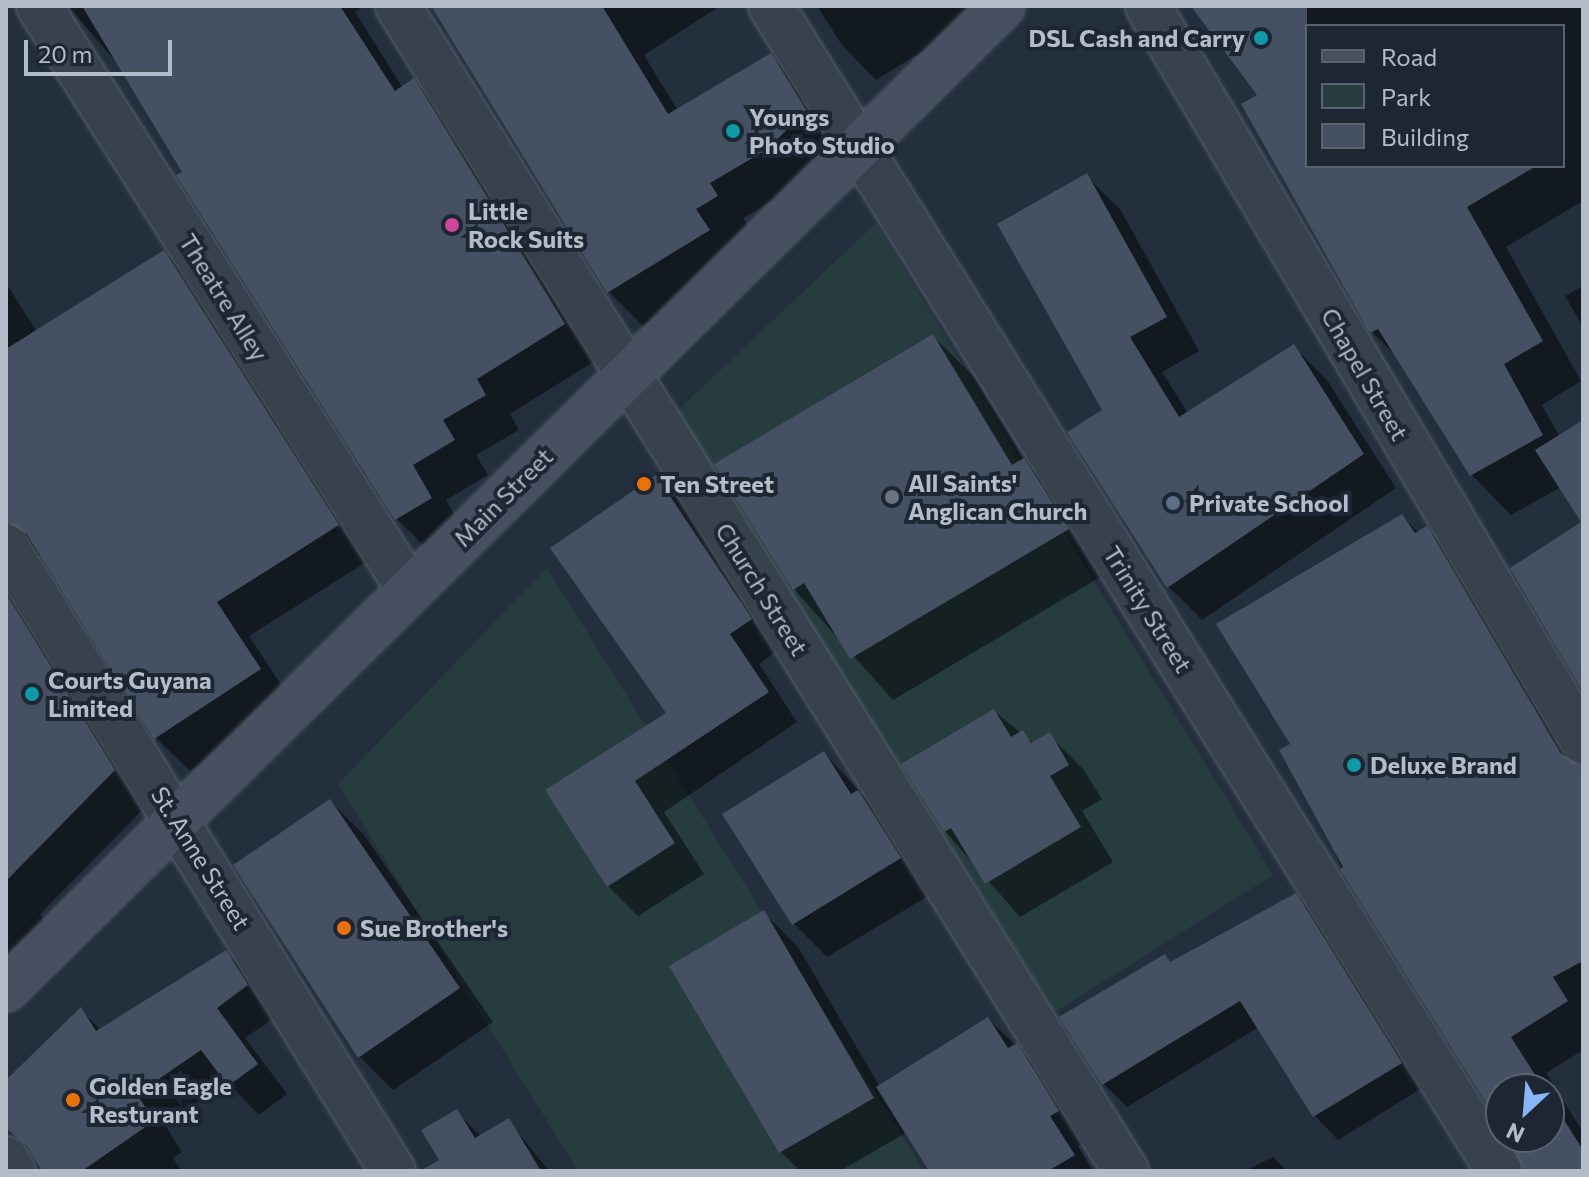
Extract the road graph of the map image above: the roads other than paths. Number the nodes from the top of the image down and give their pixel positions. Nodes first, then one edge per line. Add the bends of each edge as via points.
1 (39, 6) edge
2 (398, 6) edge
3 (771, 6) edge
4 (1002, 6) edge
5 (1148, 6) edge
6 (859, 146) junction
7 (628, 374) junction
8 (6, 547) edge
9 (409, 589) junction
10 (1583, 741) edge
11 (177, 818) junction
12 (6, 989) edge
13 (6, 1159) edge
14 (13, 1171) edge
15 (393, 1171) edge
16 (1126, 1171) edge
17 (1499, 1171) edge

1 - 9 street, Theatre Alley
2 - 7 street, Church Street
3 - 6 street, Trinity Street
4 - 6 street, Main Street
5 - 10 street, Chapel Street
6 - 7 street, Main Street
6 - 17 street, Trinity Street
7 - 9 street, Main Street
7 - 16 street, Church Street
8 - 11 street, St. Anne Street
9 - 11 street, Main Street
11 - 12 street, Main Street
11 - 15 street, St. Anne Street
13 - 14 street

